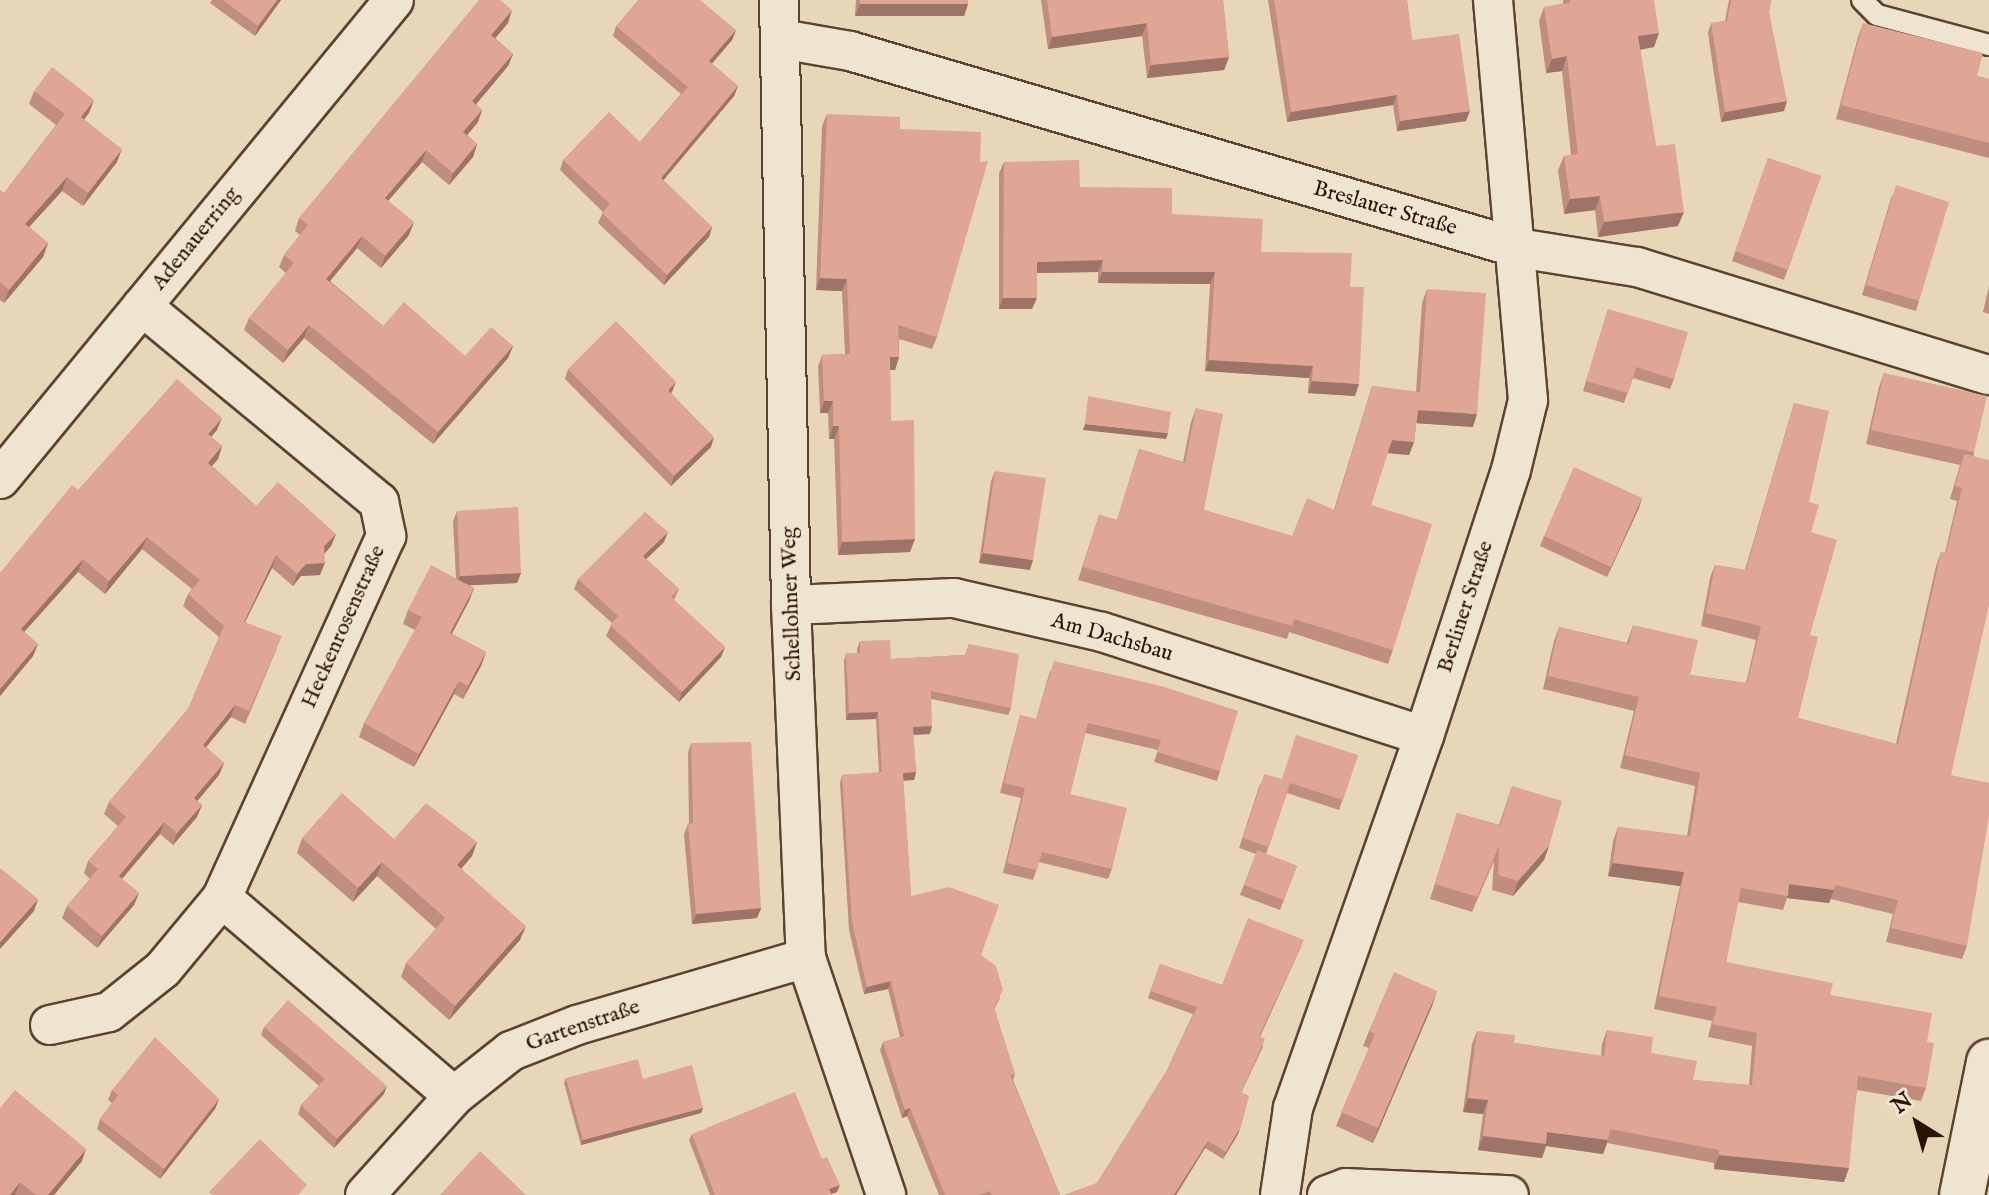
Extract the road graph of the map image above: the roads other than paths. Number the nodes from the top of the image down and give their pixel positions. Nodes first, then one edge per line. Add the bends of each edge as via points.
1 (394, 0) edge
2 (779, 0) edge
3 (1493, 0) edge
4 (1862, 0) edge
5 (781, 39) junction
6 (1989, 45) edge
7 (1518, 248) junction
8 (142, 306) junction
9 (1989, 375) edge
10 (0, 479) edge
11 (791, 605) junction
12 (1424, 736) junction
13 (222, 898) junction
14 (806, 958) junction
15 (50, 1025) dead end
16 (1989, 1062) edge
17 (454, 1096) junction
18 (365, 1195) edge
19 (886, 1195) edge
20 (1280, 1195) edge
21 (1327, 1195) edge
22 (1509, 1195) edge
23 (1962, 1195) edge

1 - 8 street, Adenauerring
2 - 5 street, Schellohner Weg
3 - 7 street, Berliner Straße
4 - 6 lane via 1877,15
5 - 7 street, Breslauer Straße via 850,51
5 - 11 street, Schellohner Weg
7 - 9 street, Breslauer Straße via 1637,267
7 - 12 street, Berliner Straße via 1528,400 1511,470
8 - 10 street, Adenauerring
8 - 13 street, Heckenrosenstraße via 379,502 386,536
11 - 12 street, Am Dachsbau via 954,598 1102,632
11 - 14 street, Schellohner Weg
12 - 20 street, Berliner Straße via 1293,1108
13 - 15 street, Heckenrosenstraße via 163,969 109,1012
13 - 17 street
14 - 17 street, Gartenstraße via 524,1045
14 - 19 street, Schellohner Weg
16 - 23 street
17 - 18 street, Gartenstraße
21 - 22 street via 1346,1188

